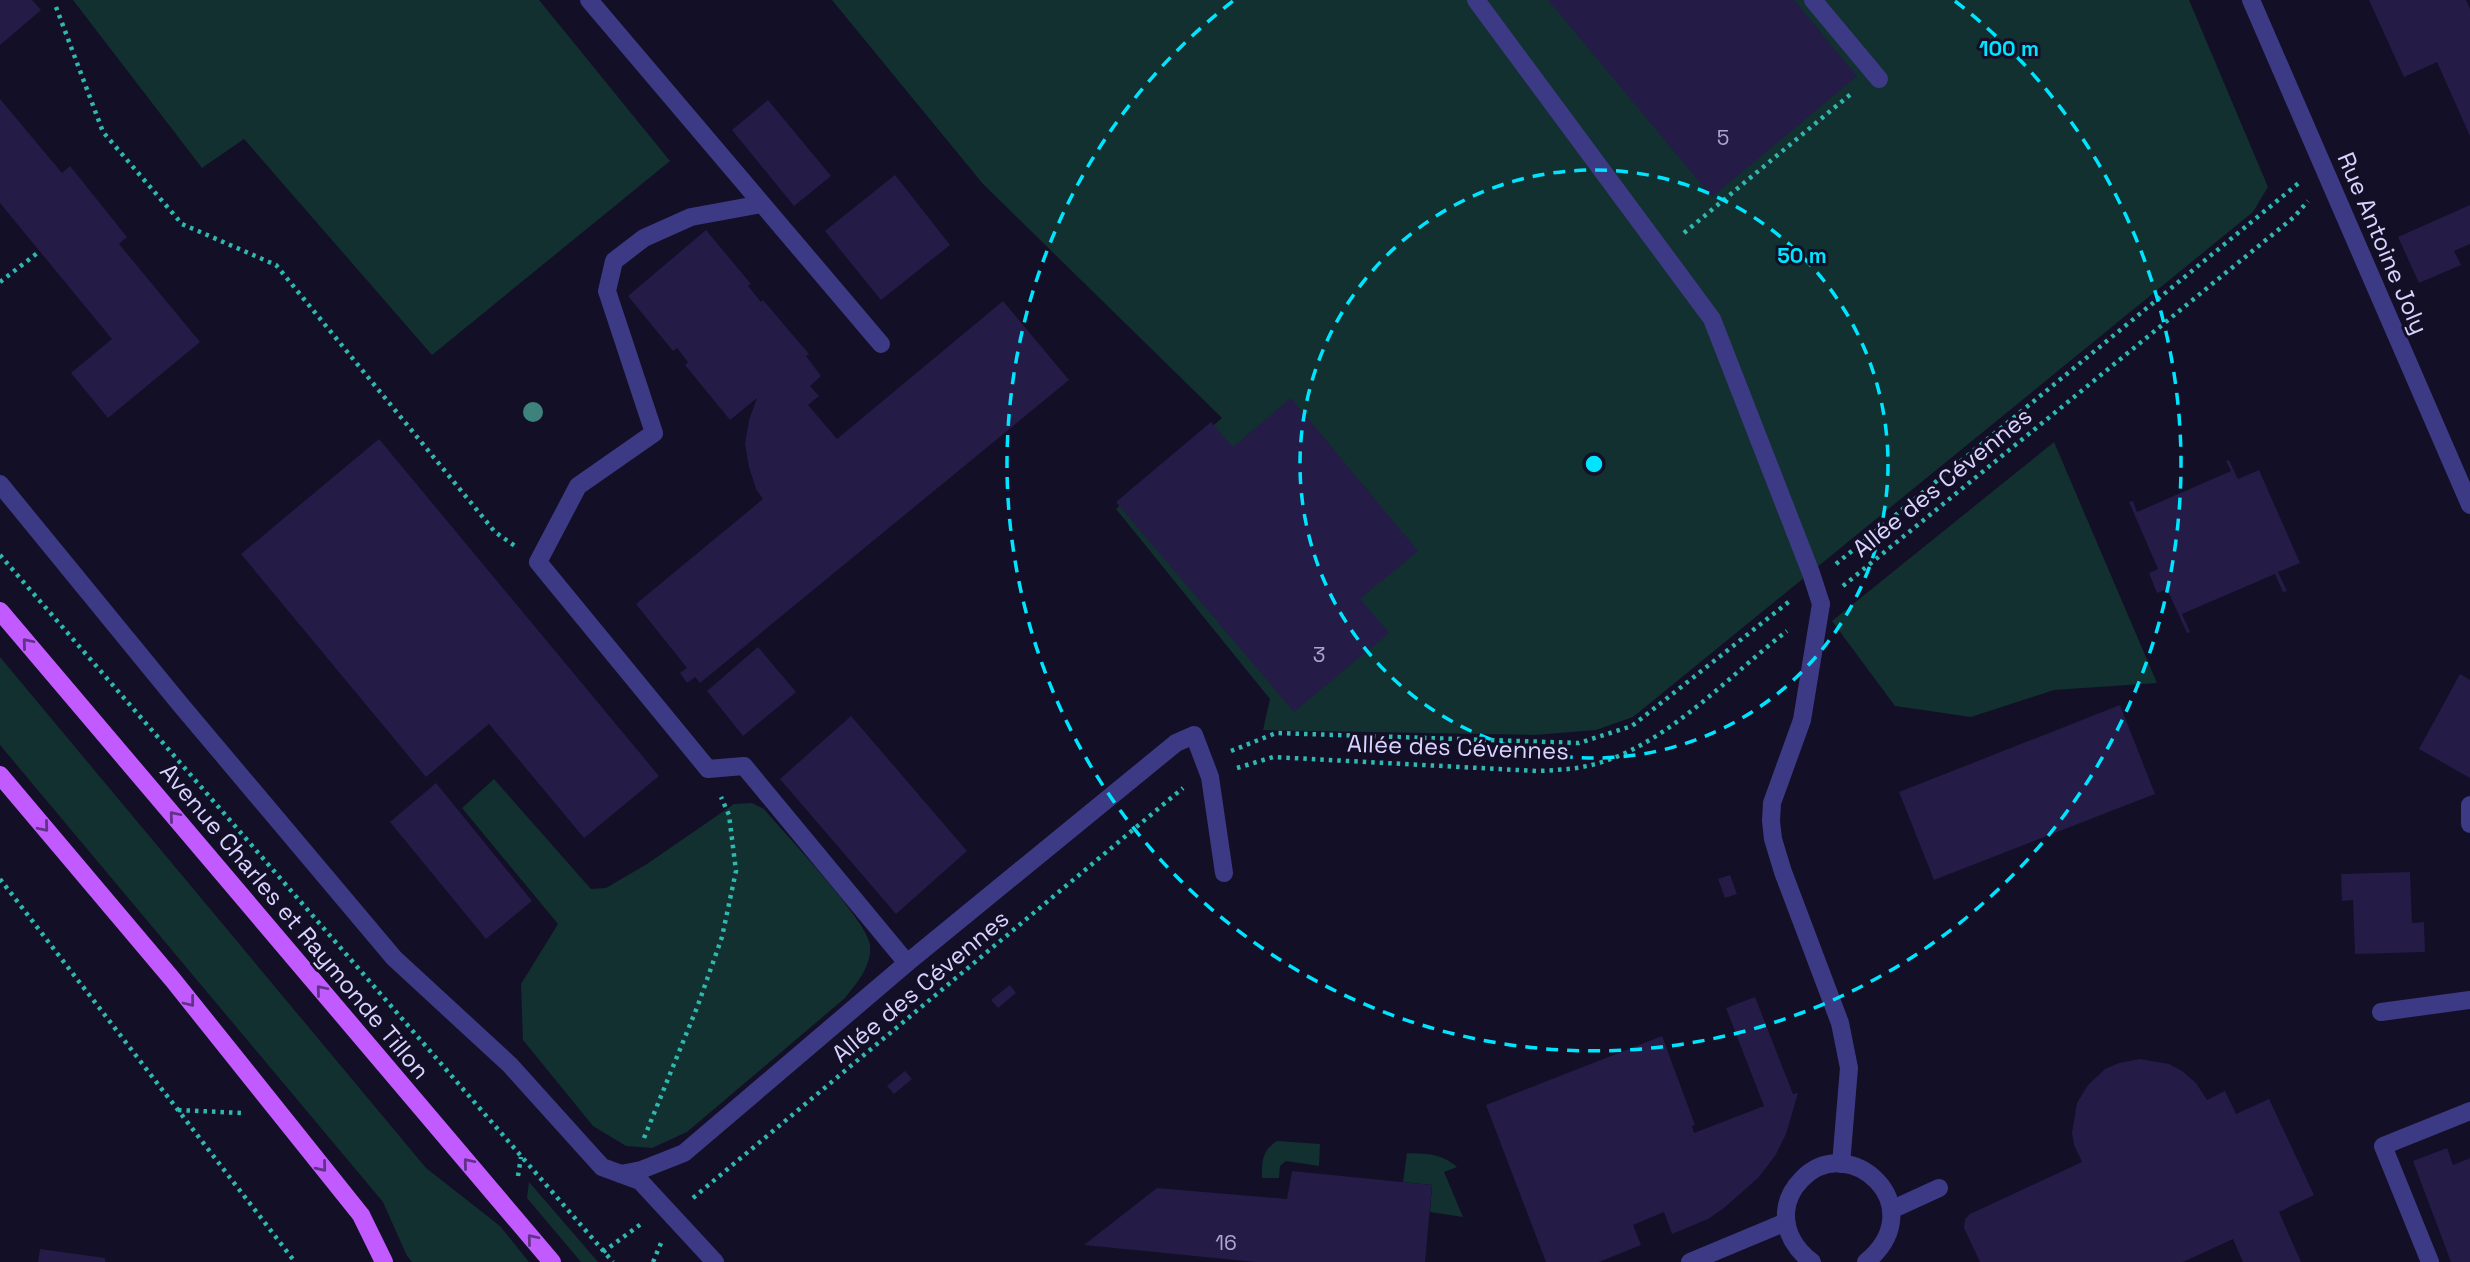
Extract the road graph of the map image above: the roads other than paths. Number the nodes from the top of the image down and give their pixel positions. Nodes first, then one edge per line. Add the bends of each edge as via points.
1 (589, 0) edge
2 (1476, 0) edge
3 (1813, 0) edge
4 (2251, 0) edge
5 (1877, 76) road end
6 (762, 204) junction
7 (881, 344) dead end
8 (0, 484) edge
9 (2470, 505) edge
10 (0, 611) edge
11 (0, 775) edge
12 (2470, 805) edge
13 (2470, 824) edge
14 (1224, 873) dead end
15 (907, 963) junction
16 (2470, 1000) edge
17 (2381, 1012) dead end
18 (2470, 1111) edge
19 (1841, 1164) junction
20 (621, 1174) junction
21 (1939, 1188) dead end
22 (1891, 1210) junction
23 (1786, 1222) junction
24 (1869, 1261) edge
25 (384, 1262) edge
26 (552, 1262) edge
27 (715, 1262) edge
28 (1690, 1262) edge
29 (1812, 1262) edge
30 (2430, 1262) edge

1 - 6 street
2 - 19 street via 1712,319 1821,604 1802,720 1772,803 1771,821 1783,872 1840,1023 1849,1068
3 - 5 street
4 - 9 street, Rue Antoine Joly
6 - 7 street
6 - 15 street via 691,217 644,238 614,261 607,291 654,433 578,486 538,562 708,769 744,766
8 - 20 street via 394,958 510,1065 602,1167
26 -> 10 main road, Avenue Charles et Raymonde Tillon
11 -> 25 main road via 173,980 361,1215
12 - 13 street
14 - 15 street via 1208,769 1194,735 1176,743
15 - 20 street via 684,1153
16 - 17 street
18 - 30 street via 2383,1146
19 - 22 street via 1870,1174 1883,1186
19 - 23 street via 1820,1167 1805,1176 1793,1189
20 - 27 street via 640,1181
21 - 22 street
22 - 24 street via 1888,1237
23 - 28 street
23 - 29 street via 1800,1254

